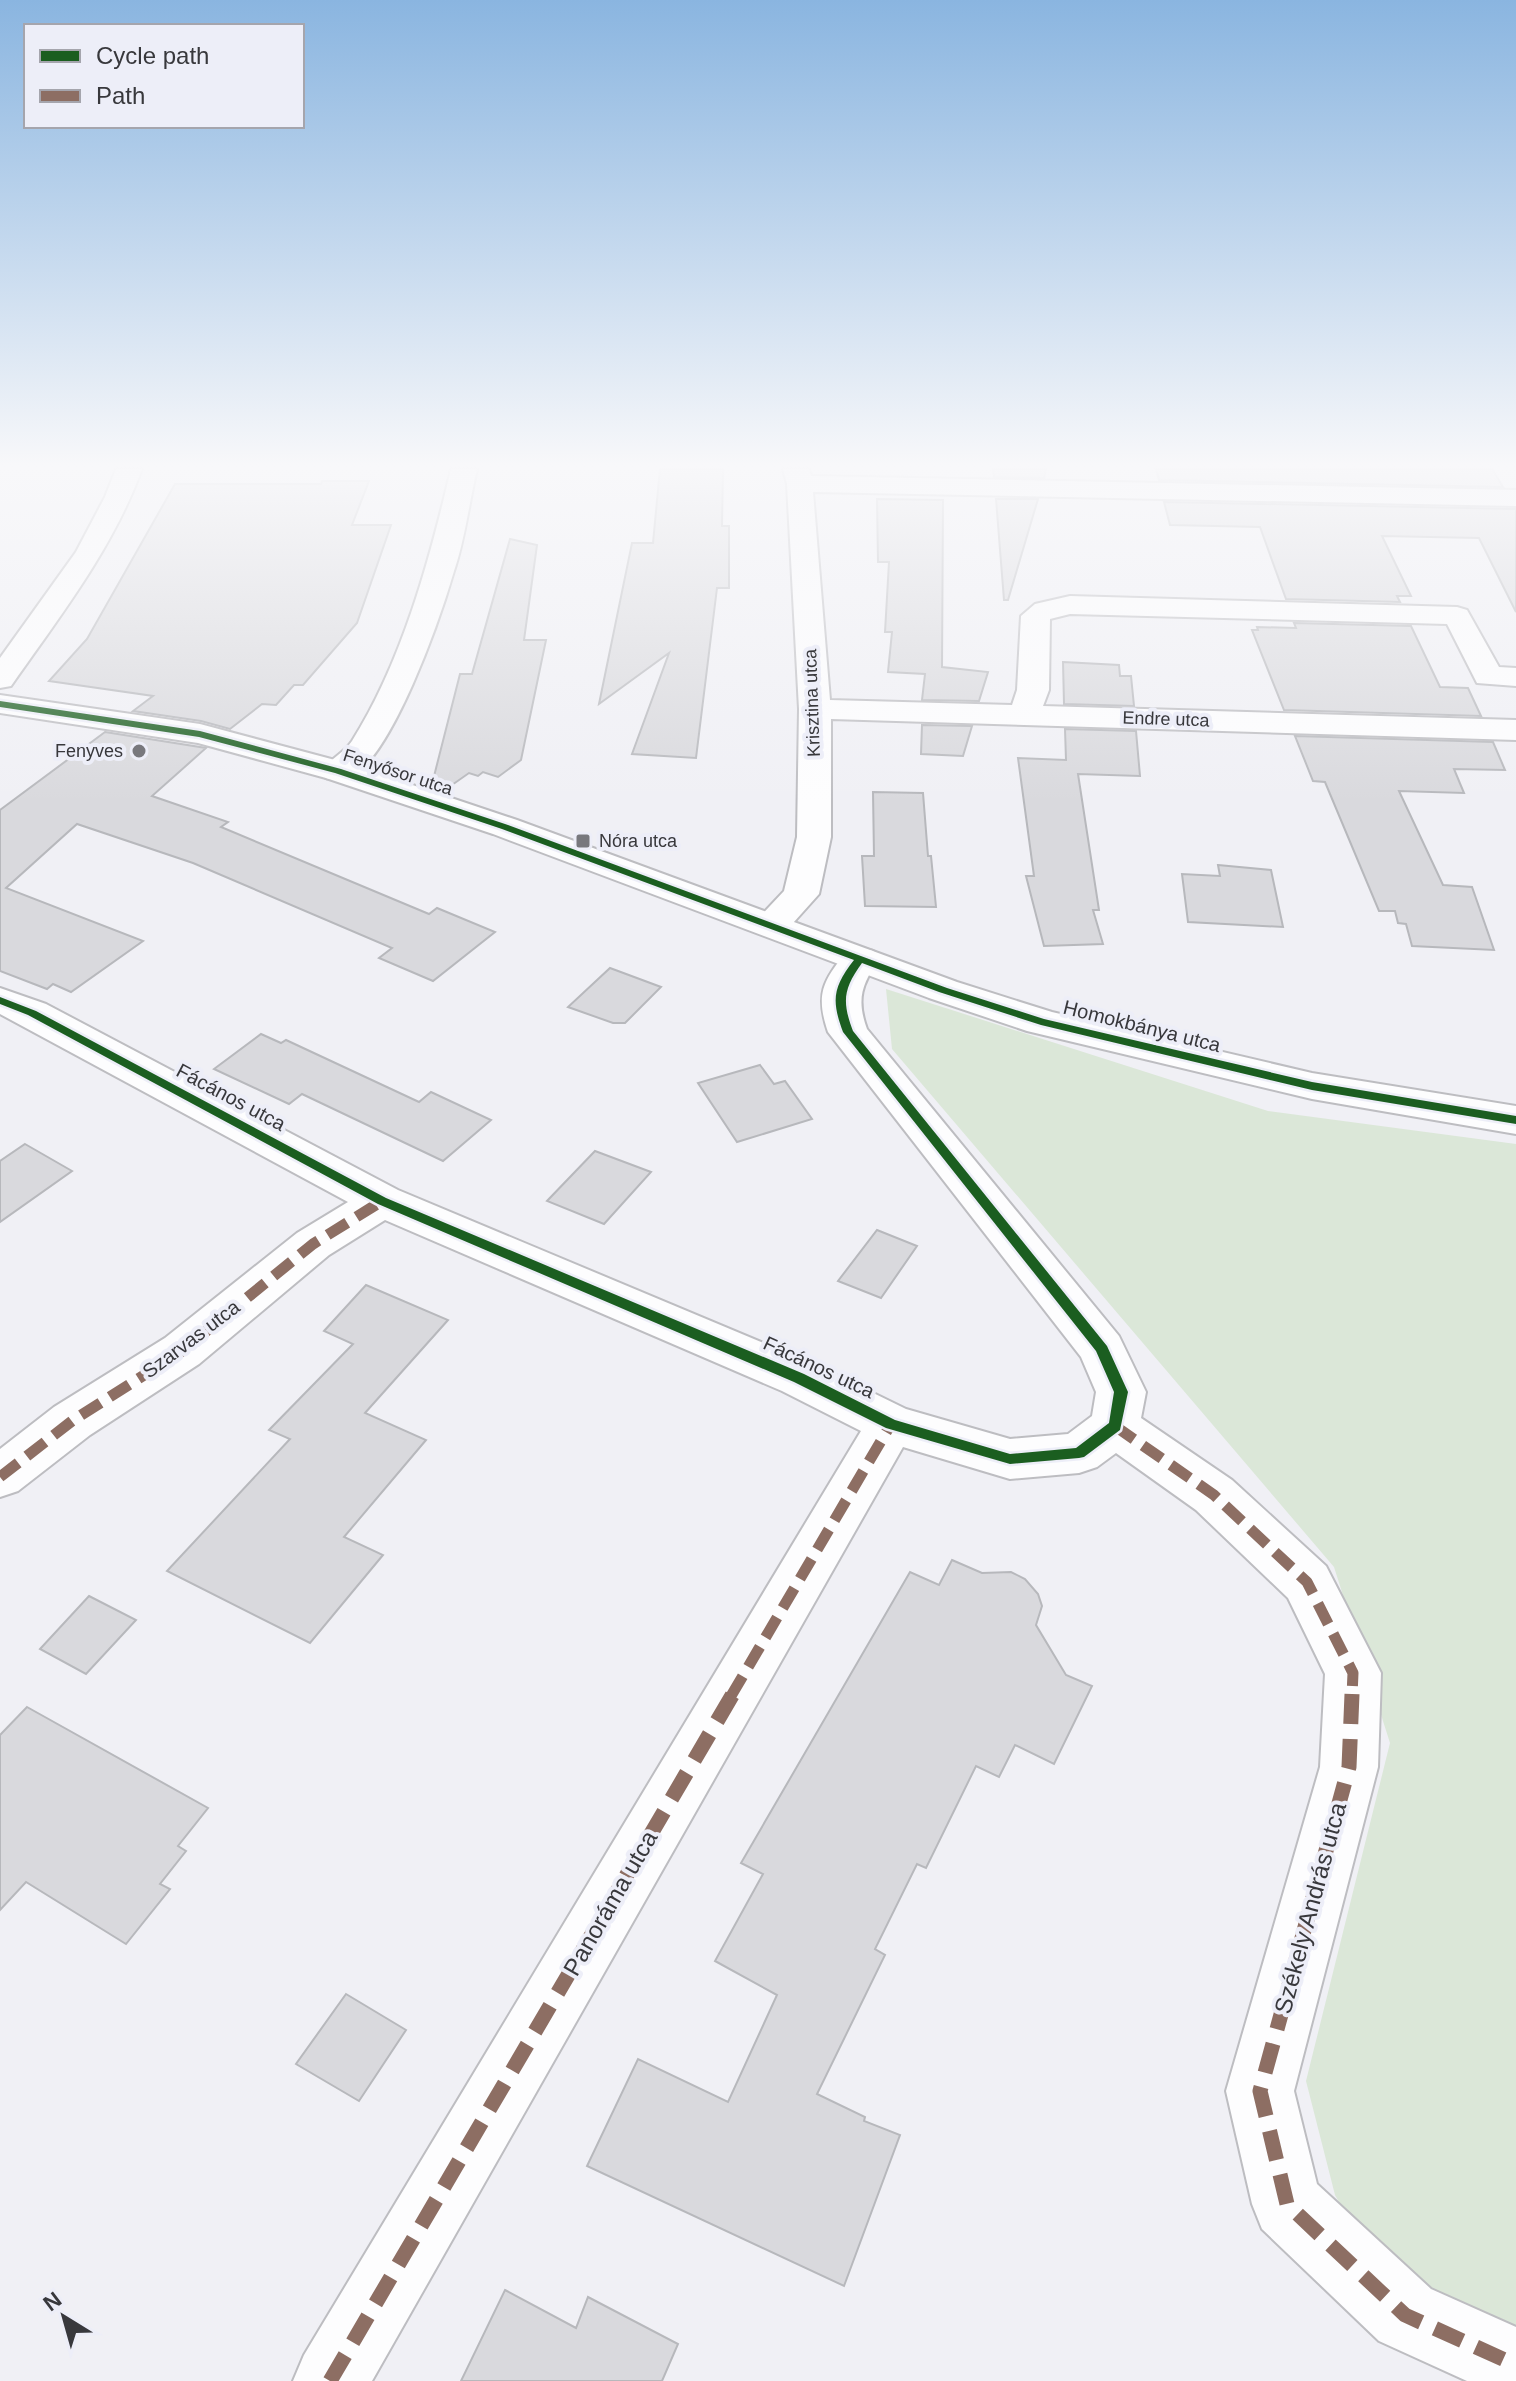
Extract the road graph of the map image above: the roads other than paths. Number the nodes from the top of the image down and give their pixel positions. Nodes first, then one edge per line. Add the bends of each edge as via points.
1 (70, 580) edge
2 (437, 580) edge
3 (806, 580) edge
4 (1516, 677) edge
5 (0, 679) edge
6 (0, 704) edge
7 (815, 709) junction
8 (1024, 715) junction
9 (1516, 730) edge
10 (338, 771) junction
11 (772, 924) junction
12 (860, 959) junction
13 (0, 1000) edge
14 (1516, 1120) edge
15 (382, 1201) junction
16 (891, 1424) junction
17 (1115, 1426) junction
18 (0, 1477) edge
19 (1516, 2365) edge
20 (330, 2381) edge

1 - 5 street
2 - 10 street via 368,741
3 - 7 street, Krisztina utca
4 - 8 street via 1488,676 1457,616 1070,605 1036,616 1033,690
6 - 10 street, Fenyősor utca via 200,734
7 - 8 street, Endre utca
7 - 11 street, Krisztina utca via 814,837 801,894
8 - 9 street, Endre utca
10 - 11 street, Fenyősor utca
11 - 12 street, Homokbánya utca
12 - 14 street, Homokbánya utca via 1041,1022 1170,1055 1326,1089
12 - 17 street via 841,984 840,1011 848,1032 1102,1349 1121,1392
13 - 15 street, Fácános utca
15 - 16 street, Fácános utca via 799,1378
15 - 18 street, Szarvas utca via 313,1244 182,1351 72,1421
16 - 17 street, Fácános utca via 1010,1459 1079,1453
16 - 20 street, Panoráma utca
17 - 19 street, Székely András utca via 1214,1495 1307,1582 1353,1673 1349,1767 1260,2091 1287,2204 1405,2315

